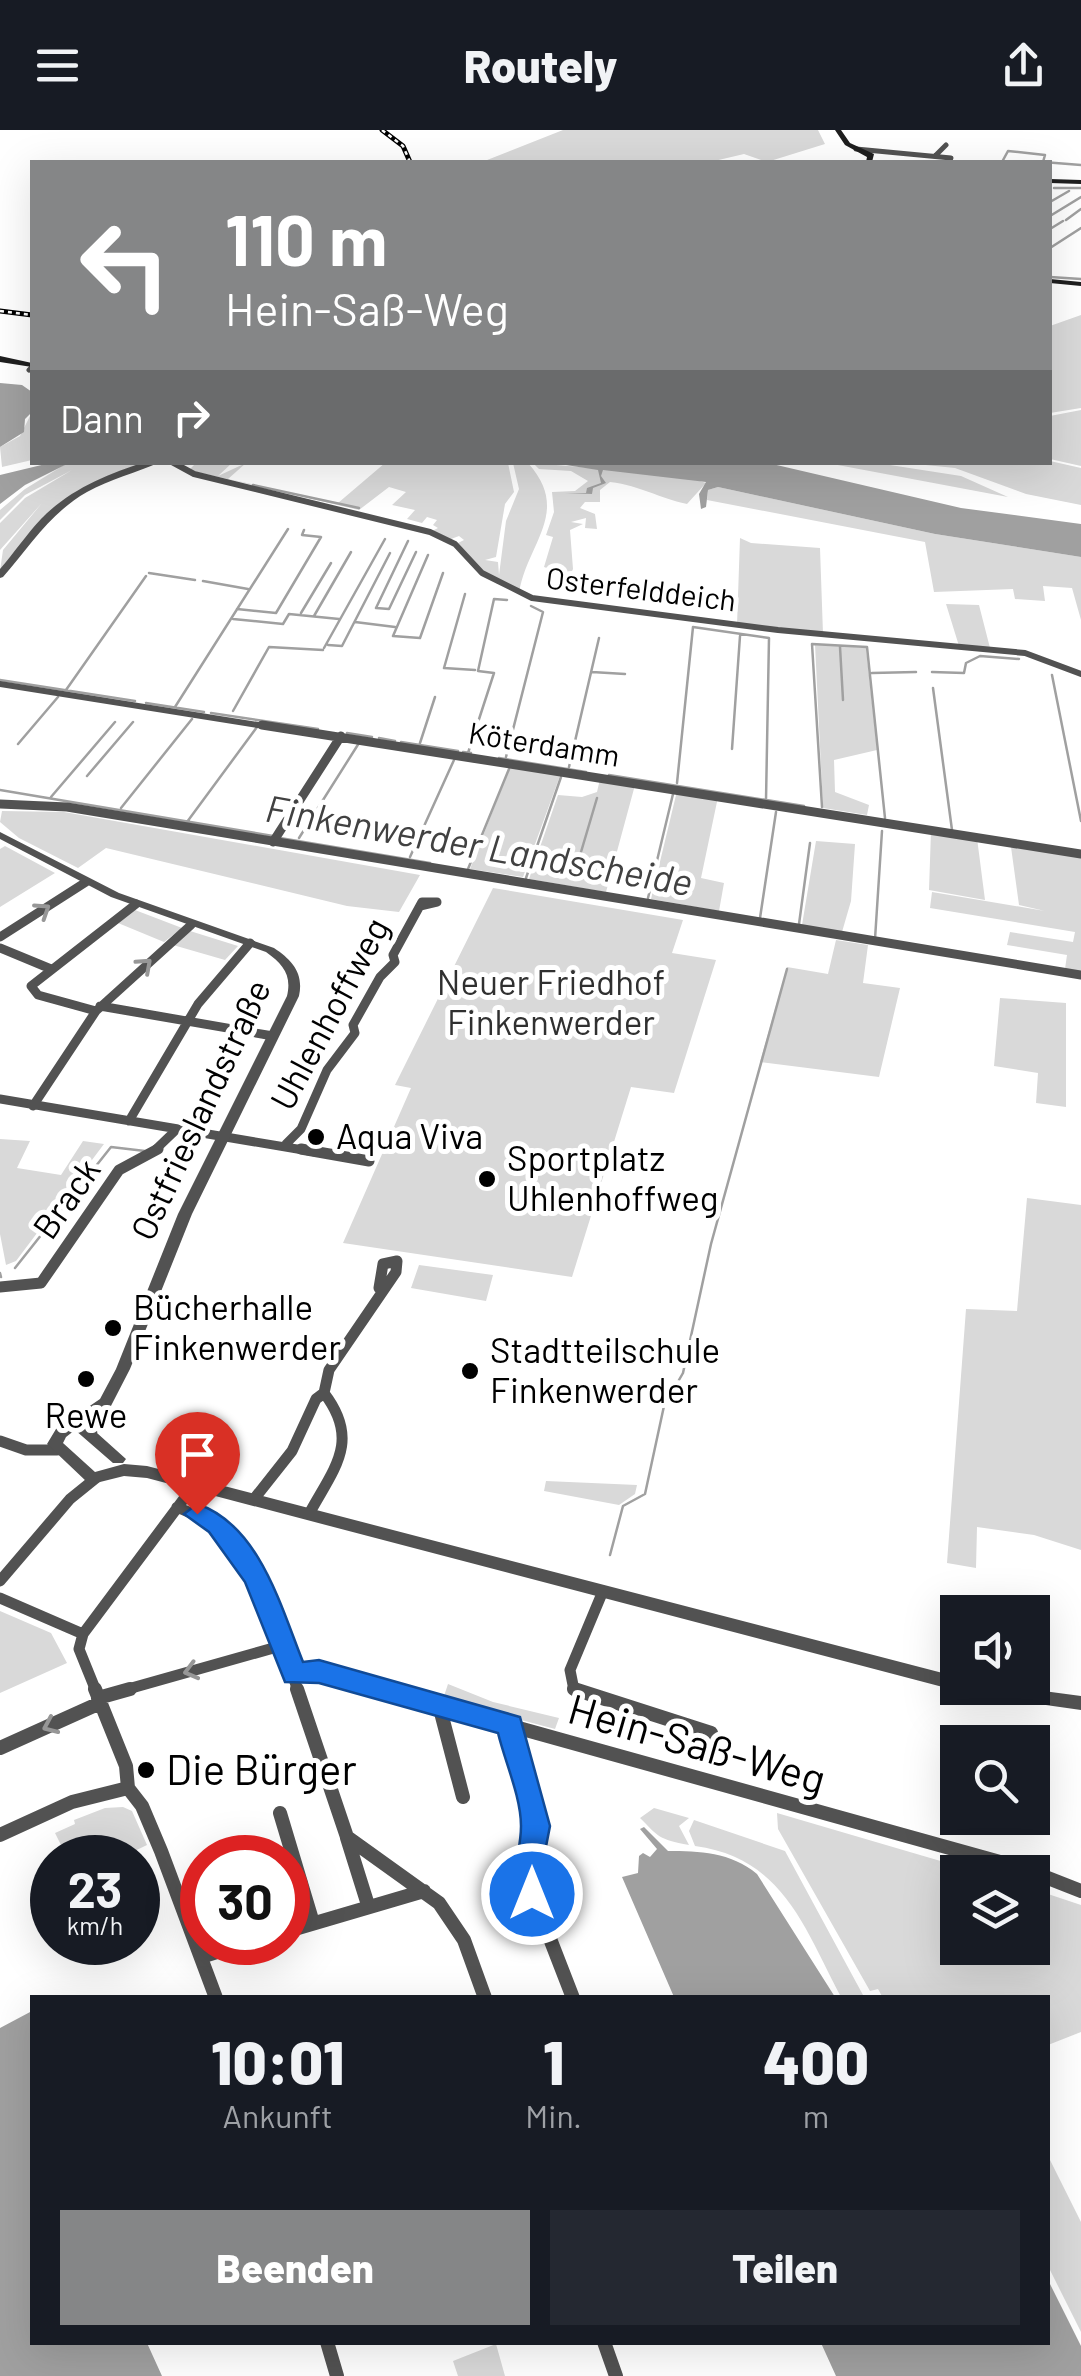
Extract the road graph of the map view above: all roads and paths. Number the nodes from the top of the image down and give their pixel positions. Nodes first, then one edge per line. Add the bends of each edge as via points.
1 (838, 130) edge
2 (946, 145) dead end
3 (856, 149) junction
4 (937, 157) junction
5 (950, 158) dead end
6 (869, 160) edge
7 (1052, 181) edge
8 (1081, 182) edge
9 (1052, 281) edge
10 (1081, 284) edge
11 (0, 362) edge
12 (30, 368) edge
13 (147, 465) edge
14 (178, 465) edge
15 (0, 575) edge
16 (1077, 672) edge
17 (0, 684) edge
18 (341, 736) junction
19 (0, 806) edge
20 (1, 834) edge
21 (275, 838) junction
22 (1081, 854) edge
23 (86, 882) junction
24 (136, 904) junction
25 (420, 906) dead end
26 (190, 925) junction
27 (0, 938) edge
28 (250, 943) junction
29 (0, 948) edge
30 (51, 969) junction
31 (1081, 975) edge
32 (98, 1009) junction
33 (186, 1023) junction
34 (273, 1036) junction
35 (0, 1099) edge
36 (33, 1106) junction
37 (129, 1121) junction
38 (177, 1129) junction
39 (223, 1136) junction
40 (286, 1144) junction
41 (369, 1161) dead end
42 (0, 1287) edge
43 (379, 1288) dead end
44 (324, 1393) junction
45 (101, 1404) junction
46 (90, 1433) junction
47 (62, 1438) junction
48 (4, 1443) edge
49 (116, 1466) junction
50 (88, 1474) junction
51 (195, 1484) junction
52 (254, 1500) junction
53 (177, 1507) junction
54 (310, 1514) junction
55 (0, 1581) edge
56 (603, 1591) junction
57 (0, 1598) edge
58 (83, 1634) junction
59 (284, 1646) junction
60 (294, 1674) junction
61 (940, 1679) edge
62 (1050, 1698) edge
63 (99, 1700) junction
64 (1081, 1702) edge
65 (439, 1705) junction
66 (510, 1725) junction
67 (711, 1734) dead end
68 (0, 1748) edge
69 (128, 1788) junction
70 (463, 1797) dead end
71 (280, 1813) dead end
72 (0, 1834) edge
73 (346, 1837) junction
74 (424, 1891) junction
75 (1081, 1891) edge
76 (180, 1898) edge
77 (368, 1905) junction
78 (312, 1923) joint
79 (207, 1965) edge
80 (215, 1995) edge
81 (484, 1995) edge
82 (572, 1995) edge
83 (328, 2345) edge
84 (605, 2345) edge
85 (337, 2376) edge
86 (616, 2376) edge

1 - 3 main road
2 - 4 street
3 - 4 street
3 - 6 main road
4 - 5 street
7 - 8 main road
9 - 10 main road
11 - 12 main road
13 - 15 street via 67,501
14 - 16 street, Osterfelddeich via 430,532 454,544 482,573 532,598 1014,652
17 - 18 street, Köterdamm
18 - 21 street
18 - 22 street, Köterdamm
19 - 21 street via 67,806
20 - 23 street, Ostfrieslandstraße
21 - 31 street
23 - 24 street, Ostfrieslandstraße
27 -> 23 street
24 - 26 street, Ostfrieslandstraße
24 - 30 street
25 - 40 street, Uhlenhoffweg via 342,1057 331,1064
26 - 28 street, Ostfrieslandstraße
32 -> 26 street
28 - 33 street
28 - 34 street, Ostfrieslandstraße via 281,957 294,976 295,991
29 - 30 street
30 - 32 street via 31,986 38,995
32 - 33 street
32 - 36 street
33 - 34 street
33 - 37 street
34 - 39 street, Ostfrieslandstraße
35 - 36 street, Uhlenhoffweg
36 - 37 street, Uhlenhoffweg
37 - 38 street, Uhlenhoffweg
38 - 39 street, Uhlenhoffweg
38 - 42 street, Brack via 160,1148 119,1170 41,1283
39 - 40 street, Uhlenhoffweg
39 - 45 street, Ostfrieslandstraße via 161,1267 123,1369
40 - 41 street, Uhlenhoffweg
43 - 44 street via 354,1338 341,1349
44 - 52 street
44 - 54 street via 343,1415 346,1436
45 - 46 street, Ostfrieslandstraße
45 - 47 street, Ostfrieslandstraße
46 - 47 street
46 - 49 street
47 - 48 street via 31,1450
47 - 50 street
49 - 50 street
49 - 51 street
50 - 55 street
51 - 52 street
51 - 53 street
52 - 54 street
53 - 58 street
53 - 59 street via 223,1531 256,1577
54 - 56 street
56 - 61 street
56 - 67 street via 572,1665 574,1690
57 - 58 street
58 - 63 street via 83,1667
59 - 60 street
59 -> 63 street
60 - 65 street, Hein-Saß-Weg via 319,1672
60 - 73 street
62 - 64 street
63 -> 68 street
63 - 69 street
65 - 66 street, Hein-Saß-Weg
65 - 70 street
66 - 75 street, Hein-Saß-Weg via 1007,1864
66 - 82 street via 536,1826 528,1882
69 - 72 street via 72,1802
69 - 76 street
71 - 78 street
73 - 74 street
73 - 77 street
74 - 77 street
74 - 81 street via 464,1940
77 - 78 street
79 - 80 street
83 - 85 street
84 - 86 street

